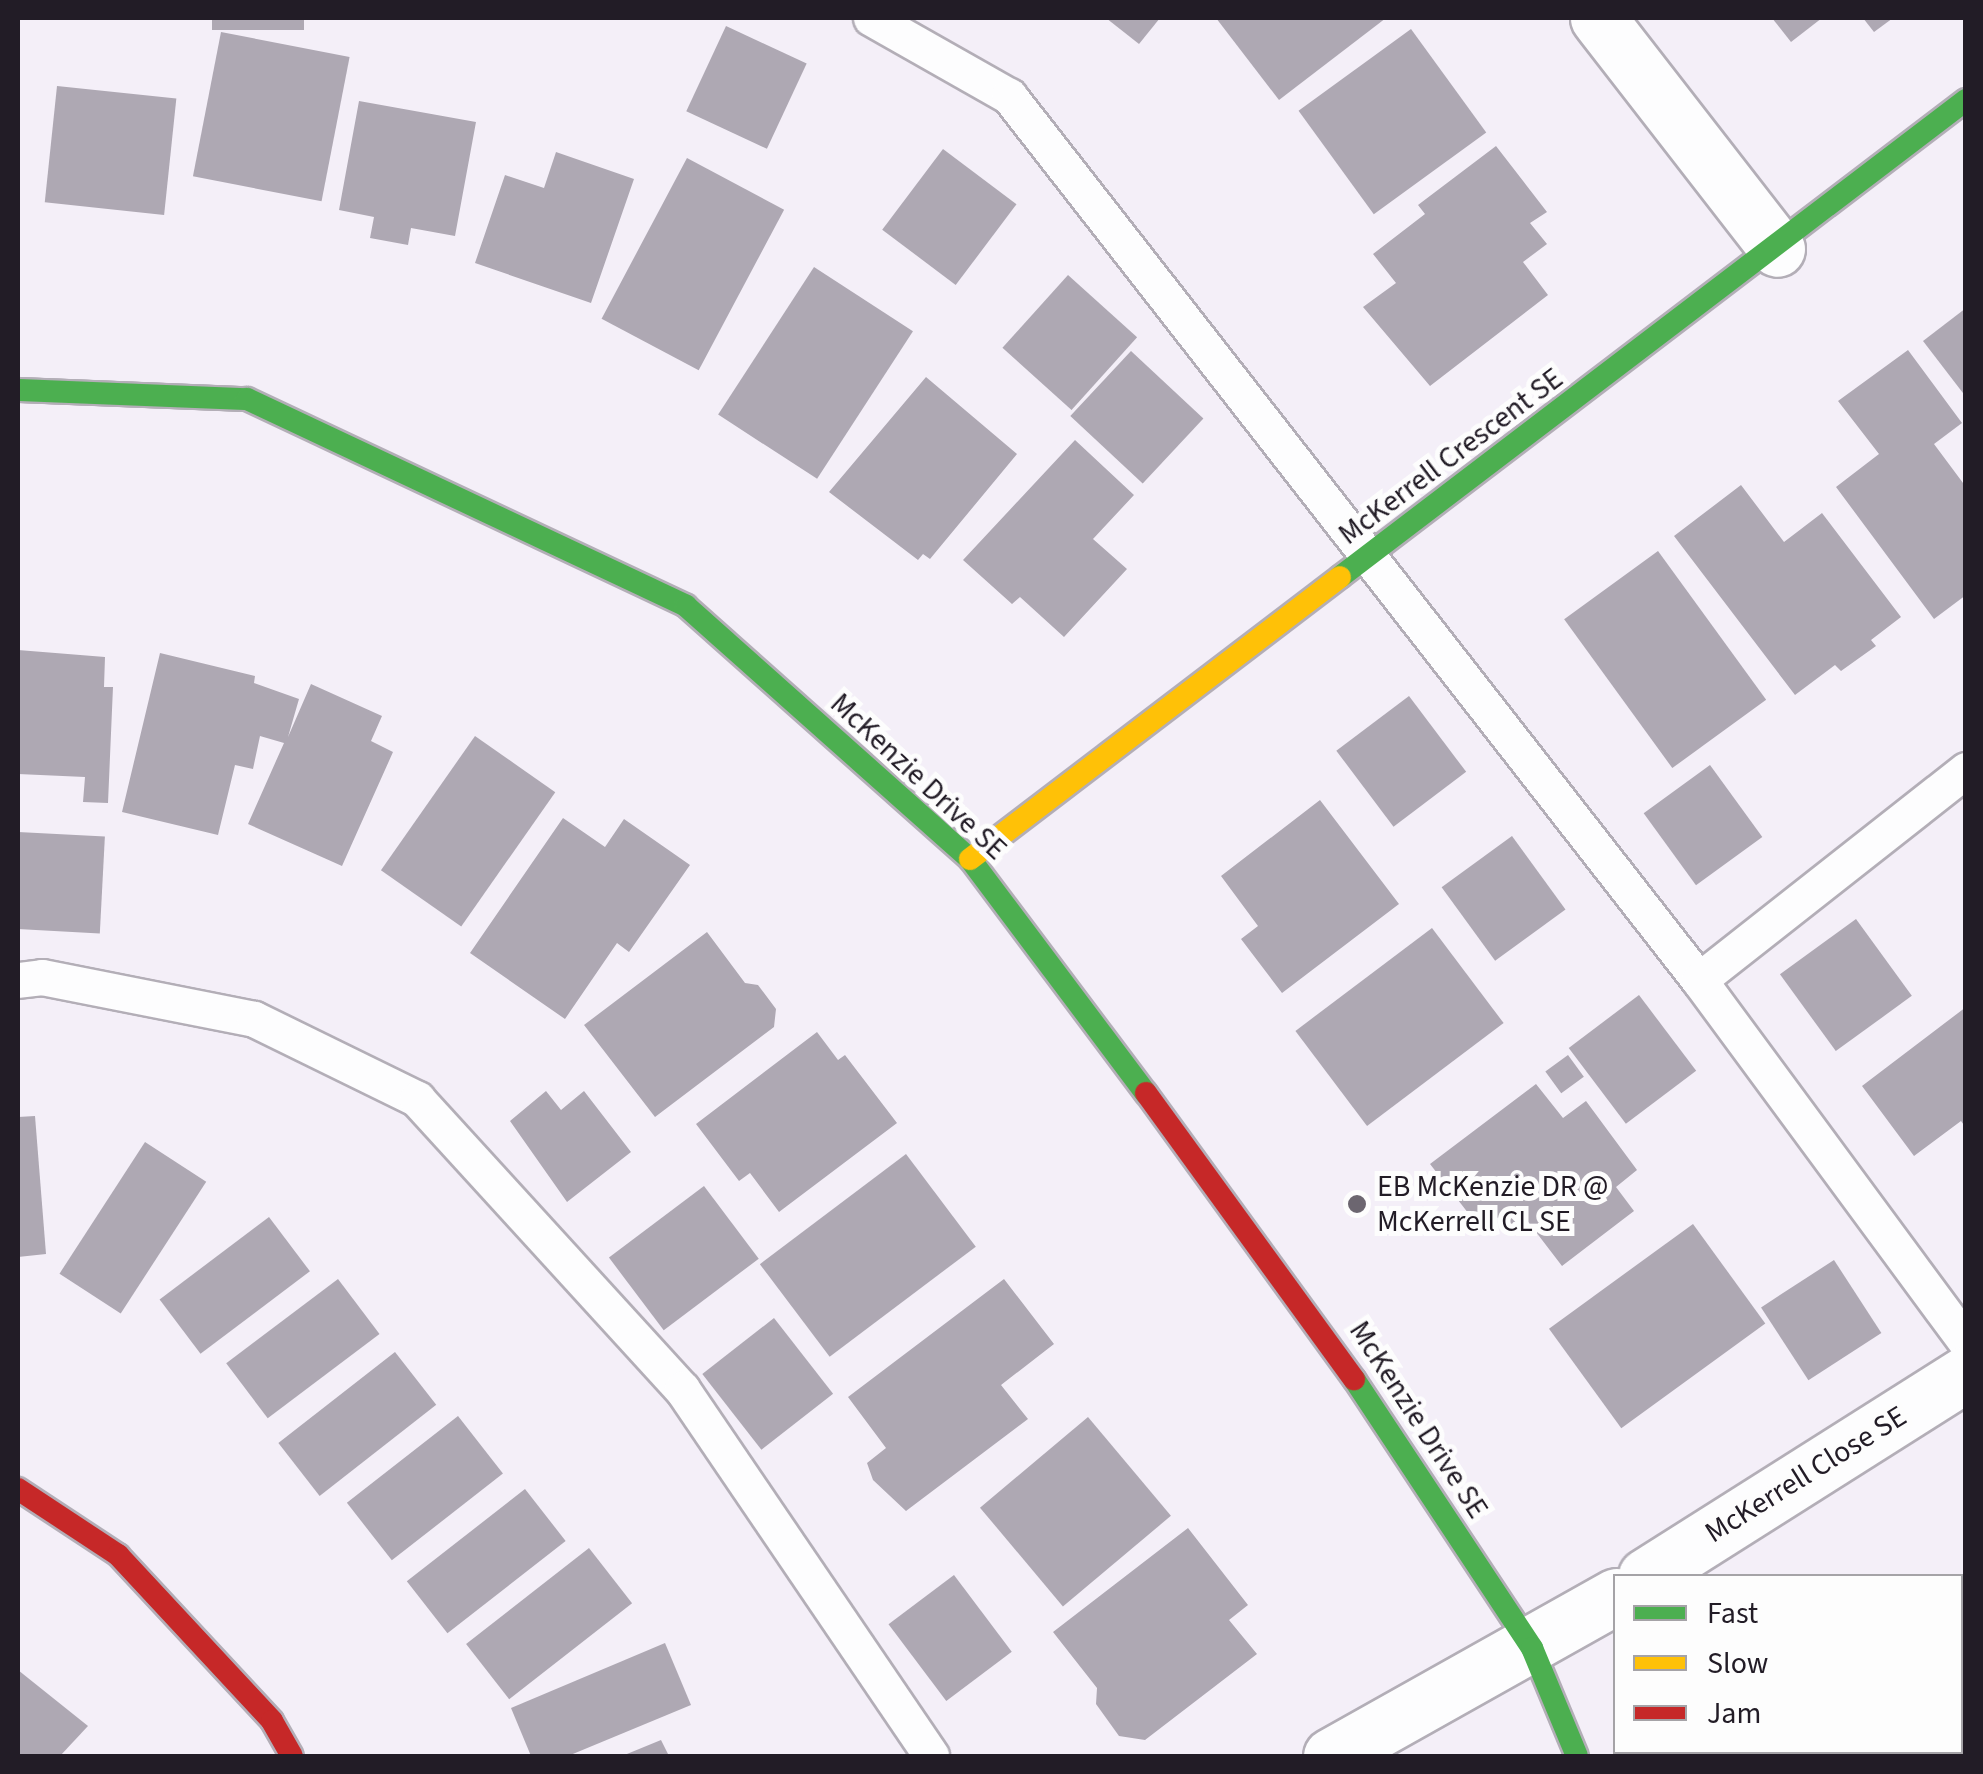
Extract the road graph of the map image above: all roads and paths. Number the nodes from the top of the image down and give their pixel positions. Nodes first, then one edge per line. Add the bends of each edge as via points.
1 (871, 18) edge
2 (1598, 18) edge
3 (1966, 100) edge
4 (1777, 249) junction
5 (18, 390) edge
6 (1366, 558) junction
7 (1966, 770) edge
8 (970, 859) junction
9 (18, 980) edge
10 (1699, 980) junction
11 (1966, 1342) edge
12 (1966, 1374) edge
13 (18, 1490) edge
14 (1649, 1574) edge
15 (1613, 1598) edge
16 (1532, 1648) junction
17 (292, 1756) edge
18 (931, 1756) edge
19 (1331, 1756) edge
20 (1577, 1756) edge

1 - 6 lane via 1010,96
2 - 4 street
3 - 4 street, McKerrell Crescent SE
4 - 6 street, McKerrell Crescent SE
5 - 8 street, McKenzie Drive SE via 247,399 686,606
6 - 8 street, McKerrell Crescent SE
6 - 10 lane
7 - 10 lane
8 - 16 street, McKenzie Drive SE via 1308,1308
9 - 18 lane via 42,977 254,1020 417,1099 682,1389
10 - 11 lane
12 - 14 street, McKerrell Close SE
13 - 17 street via 118,1556 272,1721
15 - 16 street
16 - 19 street
16 - 20 street, McKenzie Drive SE

